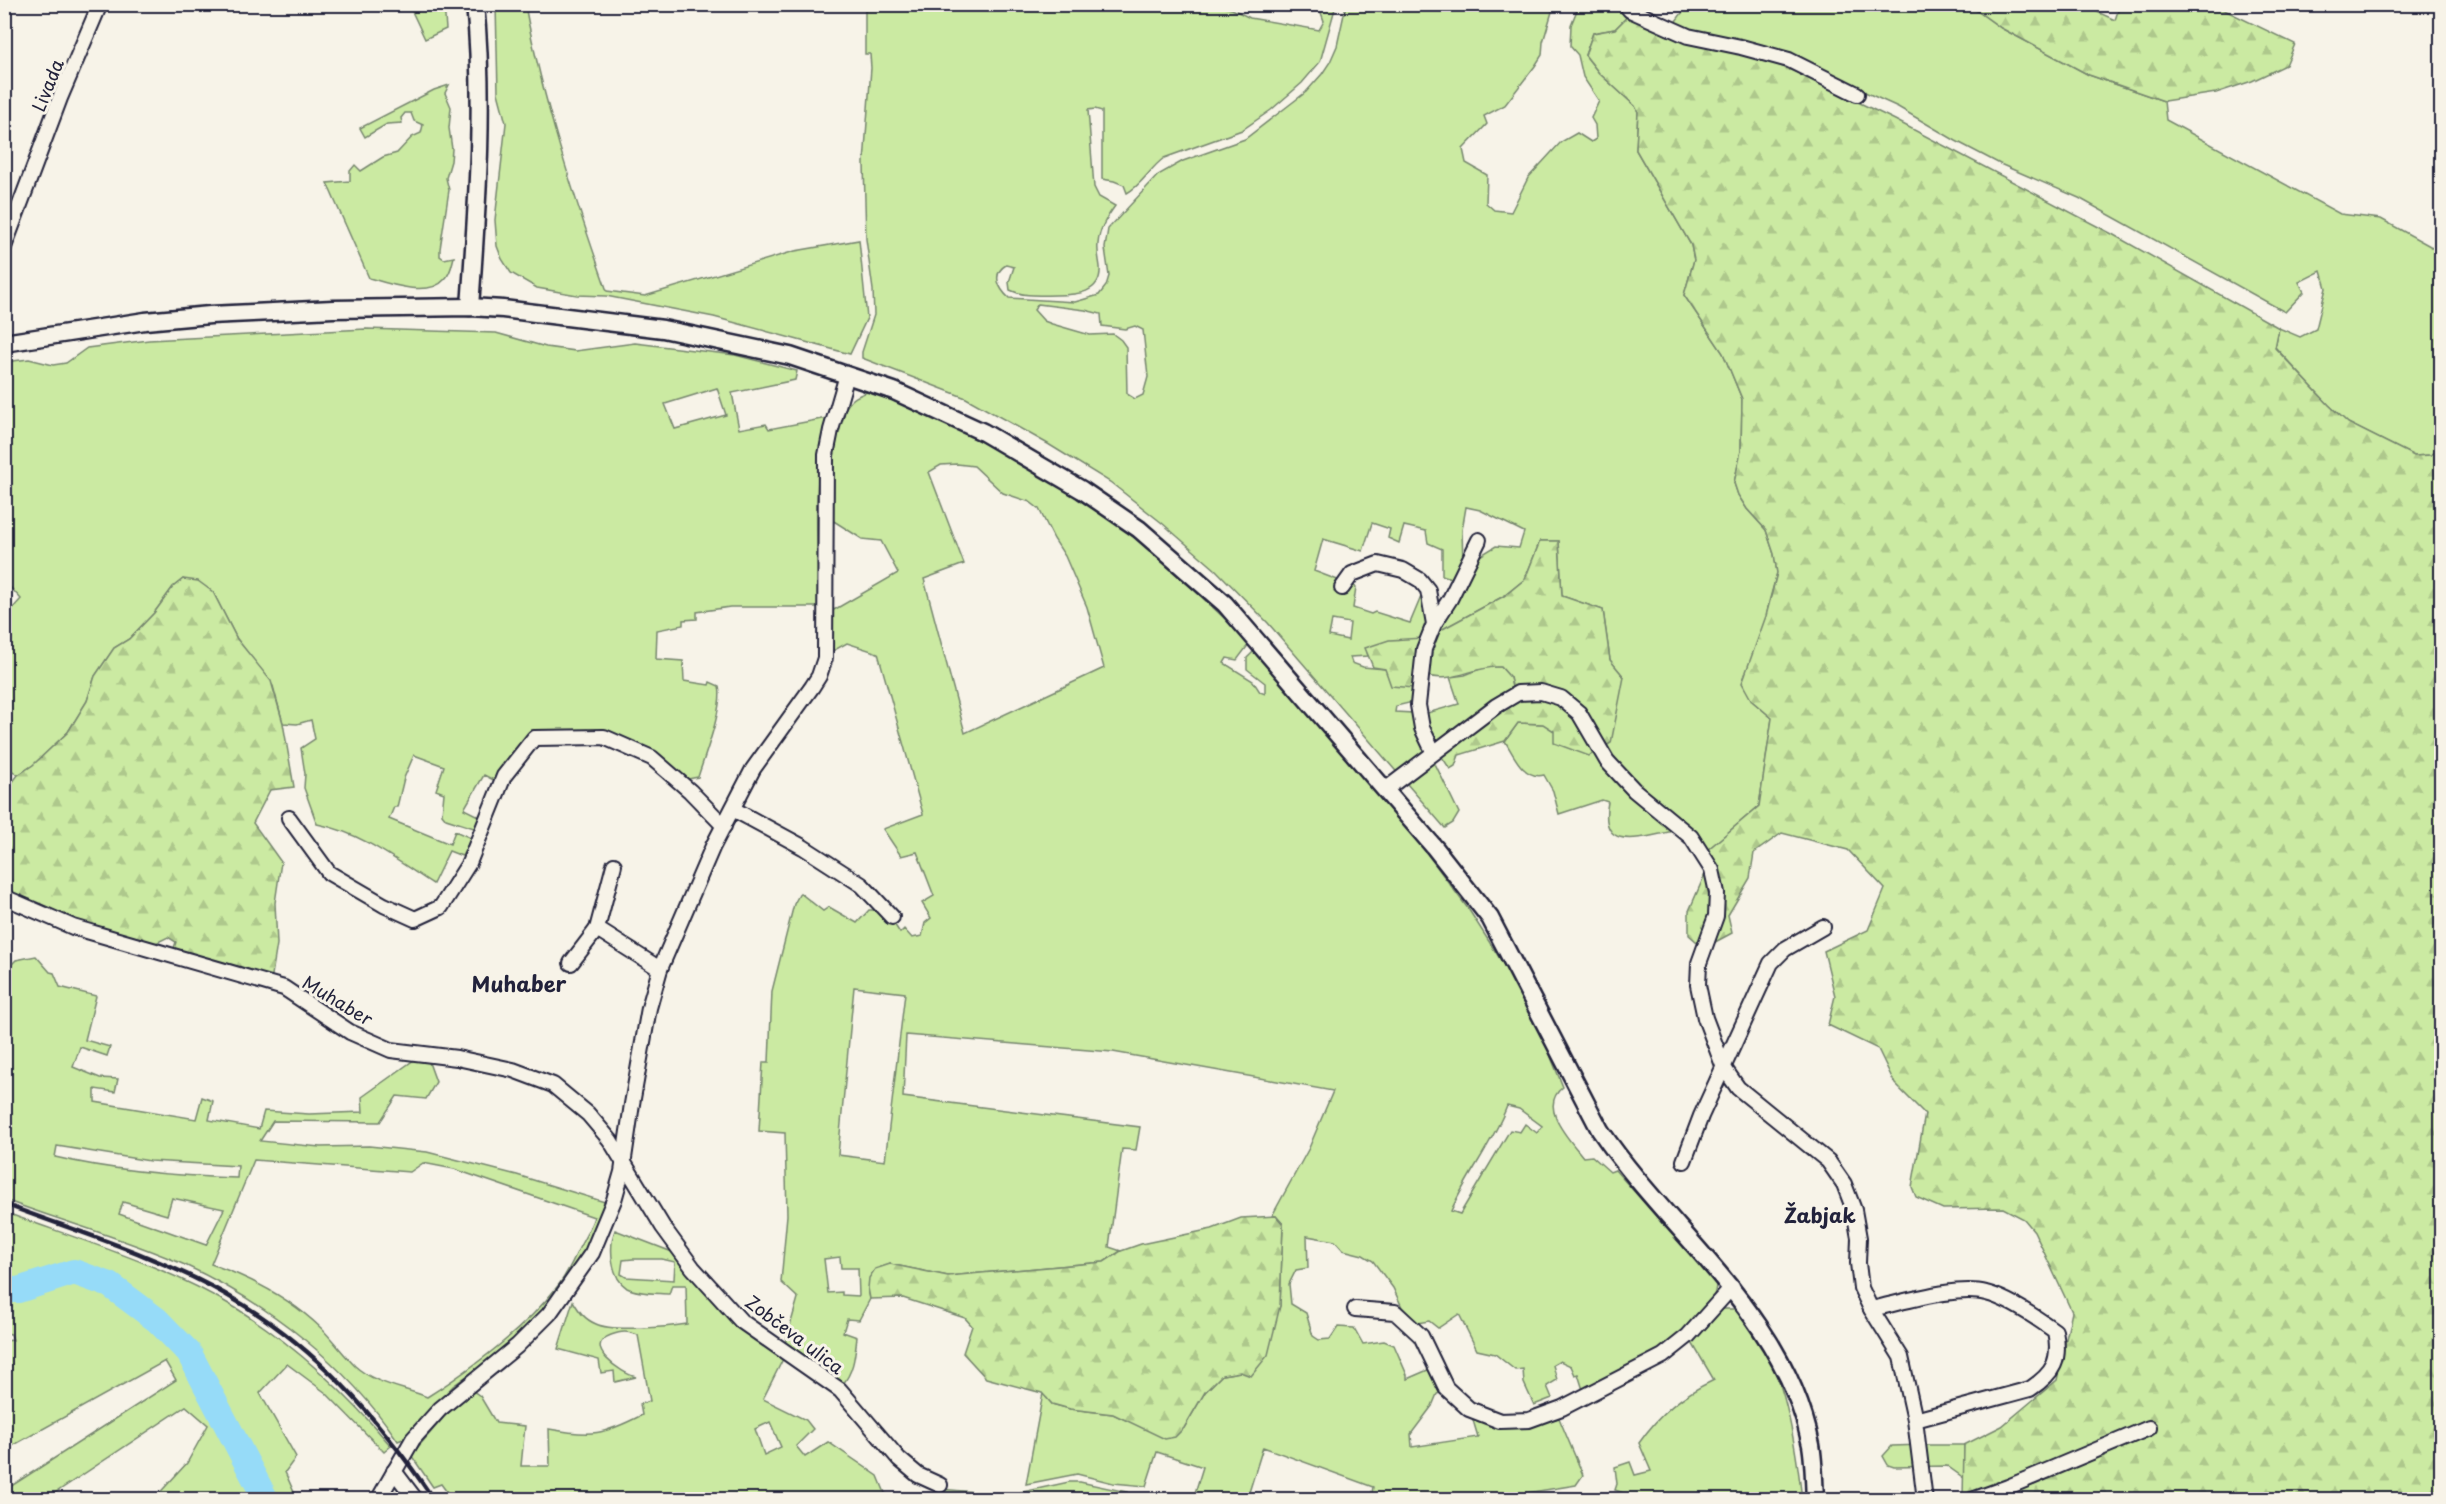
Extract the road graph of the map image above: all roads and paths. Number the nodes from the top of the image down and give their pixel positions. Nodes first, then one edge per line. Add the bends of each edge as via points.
1 (100, 4) edge
2 (475, 4) edge
3 (1625, 4) edge
4 (1857, 94) dead end
5 (4, 247) edge
6 (470, 307) junction
7 (4, 343) edge
8 (847, 375) junction
9 (1479, 540) dead end
10 (1342, 588) dead end
11 (1434, 624) junction
12 (1433, 751) junction
13 (1385, 790) junction
14 (733, 809) junction
15 (289, 818) dead end
16 (724, 826) junction
17 (614, 865) dead end
18 (4, 897) edge
19 (892, 917) dead end
20 (1823, 927) dead end
21 (597, 929) junction
22 (571, 963) dead end
23 (660, 969) junction
24 (1724, 1068) junction
25 (1684, 1161) dead end
26 (624, 1165) junction
27 (1732, 1287) junction
28 (1355, 1309) dead end
29 (1871, 1310) junction
30 (1915, 1420) junction
31 (2149, 1428) dead end
32 (394, 1471) junction
33 (940, 1485) dead end
34 (378, 1500) edge
35 (416, 1500) edge
36 (1815, 1500) edge
37 (1925, 1500) edge
38 (1972, 1500) edge

1 - 5 street, Livada
2 - 6 street via 480,100
3 - 4 street via 1630,10 1688,36 1789,60
6 - 7 street via 210,315
6 - 8 street via 663,329 790,356
8 - 13 street via 894,391 983,432 1082,490 1139,529 1225,603
8 - 14 street via 826,455 825,658 813,687 753,770
9 - 11 street
10 - 11 street via 1352,574 1378,564 1403,570 1428,590
11 - 12 street via 1424,649 1418,705 1422,728
12 - 13 street
12 - 24 street via 1518,693 1541,692 1562,698 1579,713 1607,761 1634,790 1691,837 1712,870 1716,916 1700,963 1698,985 1705,1018
13 - 27 street via 1490,918 1600,1130 1620,1159
14 - 16 street
14 - 19 street via 862,885
15 - 16 street via 329,873 384,906 415,919 441,907 469,863 504,776 534,738 604,737 652,759
16 - 23 street
17 - 21 street
18 - 26 street, Muhaber via 73,927 284,988 350,1032 391,1050 513,1070 553,1085 588,1114
20 - 24 street via 1785,949 1771,963
21 - 22 street
21 - 23 street
23 - 26 street via 649,1008
24 - 25 street
24 - 29 street via 1738,1088 1828,1161 1844,1184 1859,1238 1861,1288
26 - 32 street via 592,1253 549,1314 517,1346 440,1408 413,1439
26 - 33 street, Zobčeva ulica via 687,1260 741,1321 840,1390 899,1459 918,1475
27 - 28 street via 1688,1336 1663,1356 1562,1408 1529,1420 1500,1421 1468,1409 1446,1388 1421,1336 1395,1312
27 - 36 street via 1762,1329 1801,1410 1811,1446
29 - 30 street via 1900,1358
29 - 30 street via 1960,1291 1986,1293 2055,1331 2055,1364 2030,1389
30 - 37 street
31 - 38 street
32 - 34 street
32 - 35 street

